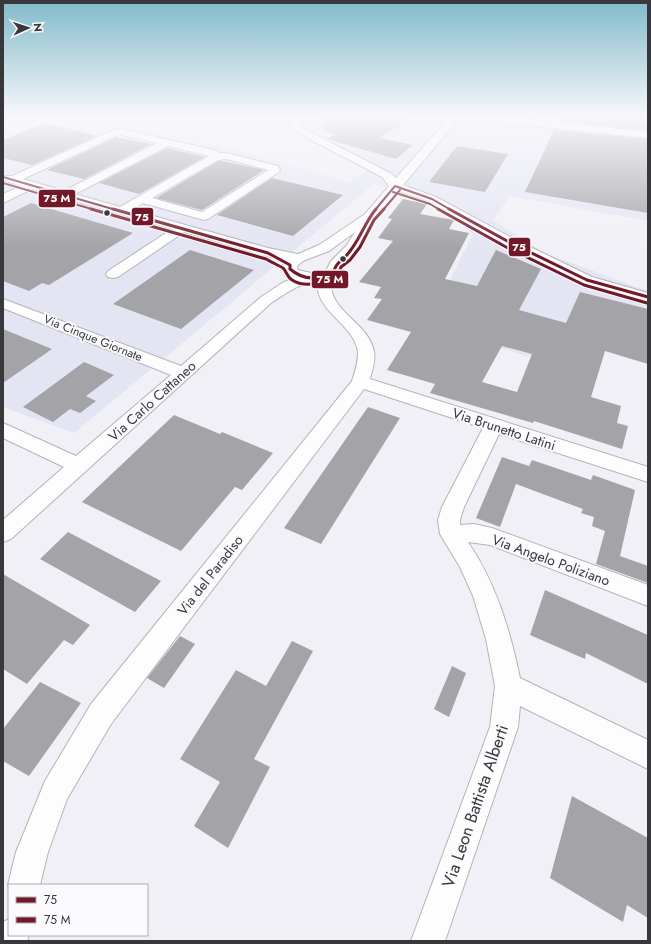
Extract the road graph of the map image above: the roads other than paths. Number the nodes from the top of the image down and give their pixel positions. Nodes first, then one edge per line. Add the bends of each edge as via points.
1 (48, 161) edge
2 (130, 161) edge
3 (206, 161) edge
4 (246, 161) edge
5 (358, 161) edge
6 (416, 161) edge
7 (8, 178) edge
8 (31, 185) junction
9 (394, 186) junction
10 (64, 195) junction
11 (3, 199) edge
12 (141, 199) junction
13 (121, 211) junction
14 (369, 217) junction
15 (182, 228) junction
16 (299, 259) junction
17 (322, 273) junction
18 (113, 274) road end
19 (648, 296) edge
20 (3, 303) edge
21 (182, 373) junction
22 (360, 382) junction
23 (493, 426) junction
24 (3, 430) edge
25 (79, 466) junction
26 (648, 474) edge
27 (3, 533) edge
28 (451, 534) junction
29 (648, 596) edge
30 (508, 686) junction
31 (648, 755) edge
32 (24, 884) edge
33 (428, 941) edge

1 - 7 street
2 - 10 street
3 - 12 street
4 - 12 street via 276,170 204,216
5 - 9 street via 392,180
6 - 9 street
7 - 8 street
8 - 10 street
8 - 11 street
9 - 14 street
9 - 19 street via 432,198 508,242 580,277
10 - 13 street
12 - 13 street
13 - 15 street
14 - 16 street via 324,248
14 - 17 street via 346,256
15 - 16 street via 268,253
15 - 18 street
16 - 17 street via 292,272
16 - 17 street via 324,256 330,258
17 - 21 street, Via Carlo Cattaneo via 287,286 266,300
17 - 22 street, Via del Paradiso via 325,294 362,339 366,349 366,369
20 - 21 street, Via Cinque Giornate
21 - 25 street, Via Carlo Cattaneo
22 - 23 street, Via Brunetto Latini
22 - 32 street, Via del Paradiso via 101,714 55,790 32,852
23 - 26 street, Via Brunetto Latini
23 - 28 street via 453,507 449,520
24 - 25 street
25 - 27 street, Via Carlo Cattaneo
28 - 29 street, Via Angelo Poliziano via 474,533 492,537
28 - 30 street, Via Leon Battista Alberti via 469,562 485,596 499,639
30 - 31 street
30 - 33 street, Via Leon Battista Alberti via 504,727

